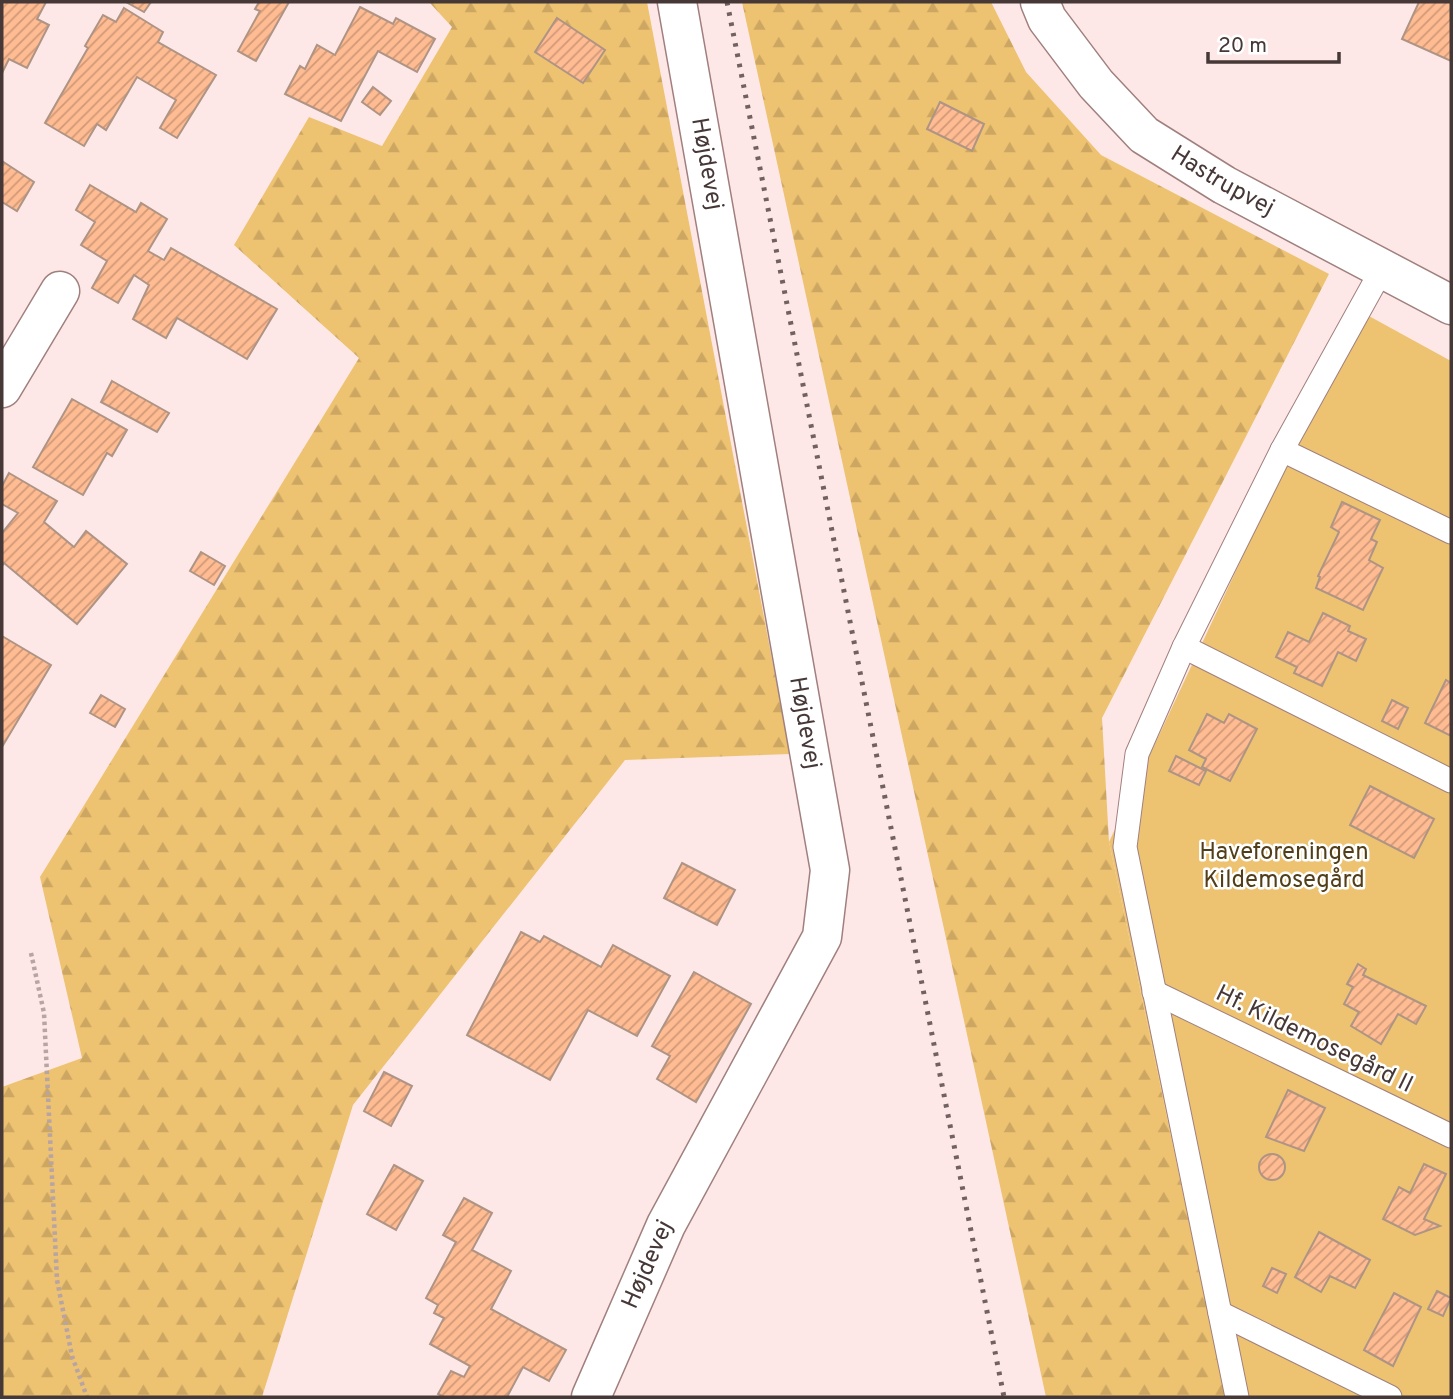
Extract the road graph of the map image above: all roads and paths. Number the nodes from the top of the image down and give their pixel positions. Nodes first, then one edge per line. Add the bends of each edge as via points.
1 (677, 2) edge
2 (1040, 2) edge
3 (1381, 271) junction
4 (60, 291) dead end
5 (1451, 306) edge
6 (2, 388) edge
7 (1282, 450) junction
8 (1451, 532) edge
9 (1184, 647) junction
10 (1451, 781) edge
11 (31, 953) dead end
12 (1154, 992) junction
13 (1451, 1136) edge
14 (1220, 1313) junction
15 (87, 1397) edge
16 (591, 1397) edge
17 (1237, 1397) edge
18 (1390, 1397) edge

1 - 16 street, Højdevej via 830,870 822,937 666,1226
2 - 3 street, Hastrupvej via 1047,19 1096,85 1144,135 1224,185
3 - 5 street, Hastrupvej
3 - 7 lane
4 - 6 street
7 - 8 lane
7 - 9 lane
9 - 10 lane
9 - 12 lane via 1137,754 1125,847
11 - 15 path via 44,1013 57,1280 72,1356
12 - 13 lane, Hf. Kildemosegård II
12 - 14 lane
14 - 17 lane
14 - 18 lane

